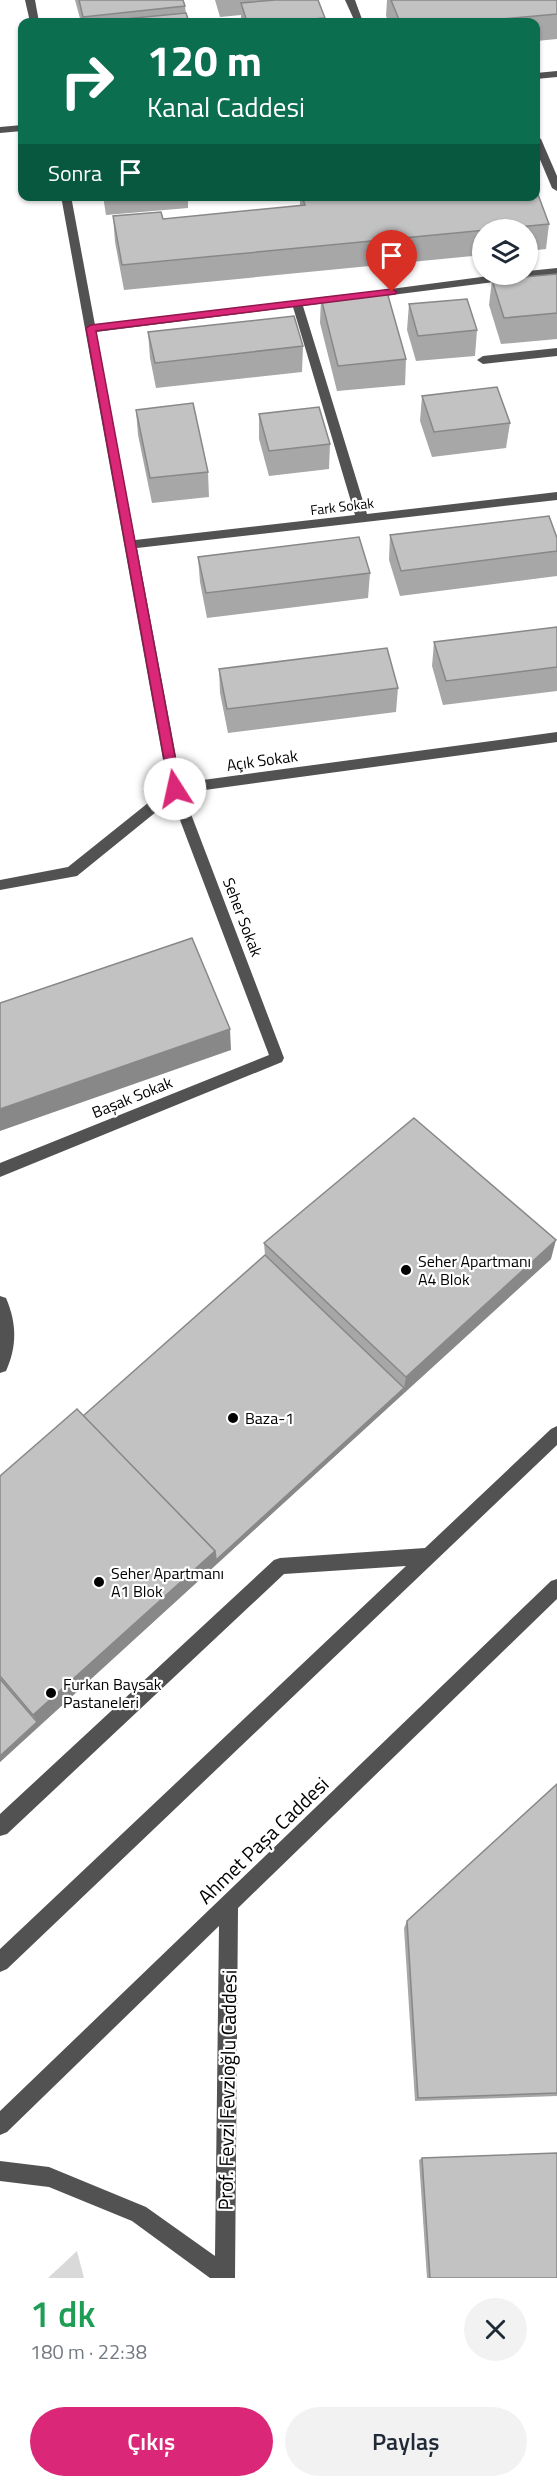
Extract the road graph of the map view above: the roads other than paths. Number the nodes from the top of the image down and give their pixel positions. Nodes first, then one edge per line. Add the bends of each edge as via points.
1 (30, 0) edge
2 (350, 0) edge
3 (34, 18) edge
4 (357, 18) edge
5 (557, 74) edge
6 (540, 76) edge
7 (18, 128) edge
8 (0, 130) edge
9 (540, 148) edge
10 (557, 188) edge
11 (67, 201) edge
12 (557, 271) edge
13 (297, 304) junction
14 (91, 328) junction
15 (557, 352) edge
16 (483, 360) dead end
17 (557, 496) edge
18 (362, 518) junction
19 (130, 545) junction
20 (557, 737) edge
21 (175, 789) junction
22 (0, 885) edge
23 (277, 1058) joint
24 (0, 1170) edge
25 (0, 1303) edge
26 (0, 1366) edge
27 (557, 1434) edge
28 (426, 1556) junction
29 (557, 1587) edge
30 (0, 1827) edge
31 (229, 1903) junction
32 (0, 1962) edge
33 (0, 2125) edge
34 (0, 2171) edge
35 (225, 2277) edge

1 - 3 street
2 - 4 street
5 - 6 street
7 - 8 street
9 - 10 street
11 - 14 street
12 - 13 street
13 - 14 street
13 - 18 street
14 - 19 street
15 - 16 street
17 - 18 street, Fark Sokak
18 - 19 street, Fark Sokak
19 - 21 street
20 - 21 street, Açık Sokak
21 - 22 street via 72,872
21 - 23 street, Seher Sokak
23 - 24 street, Başak Sokak
25 - 26 street via 8,1324 7,1353
27 - 28 street
28 - 30 street via 280,1566
28 - 32 street
29 - 31 street, Ahmet Paşa Caddesi
31 - 33 street, Ahmet Paşa Caddesi
31 - 35 street, Prof. Fevzi Fevzioğlu Caddesi
34 - 35 street via 49,2176 139,2214

